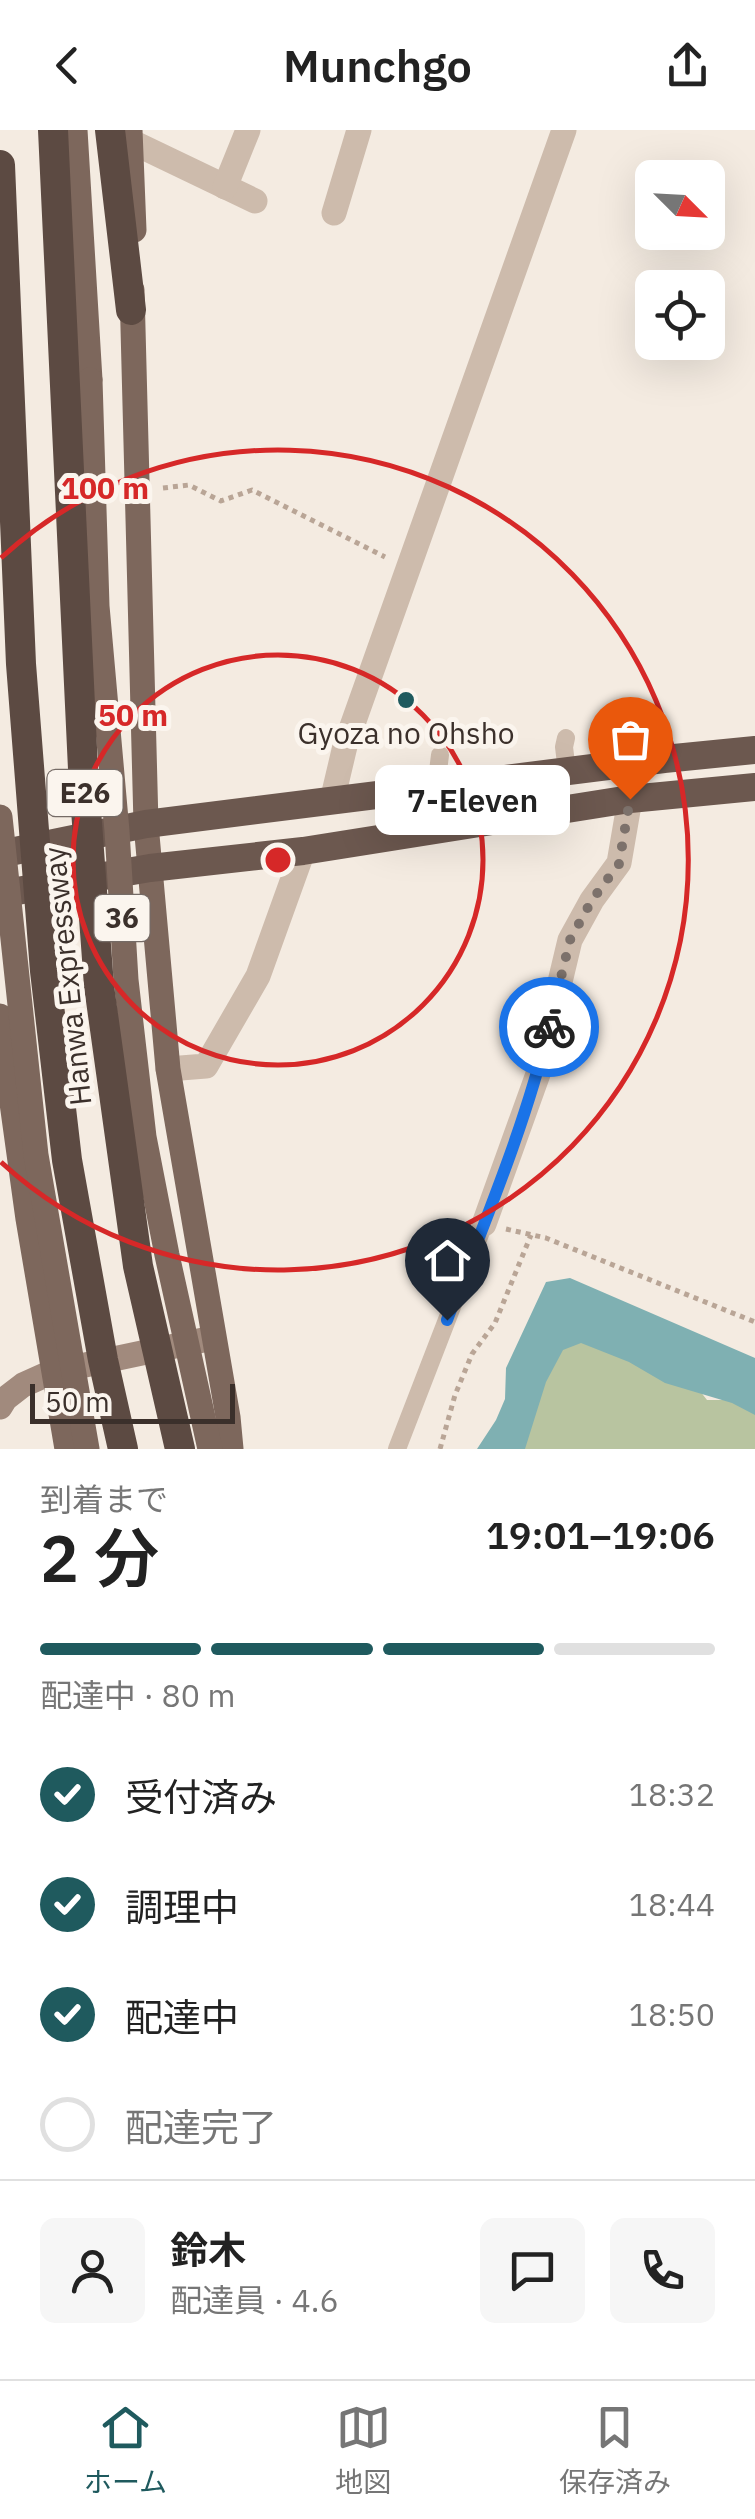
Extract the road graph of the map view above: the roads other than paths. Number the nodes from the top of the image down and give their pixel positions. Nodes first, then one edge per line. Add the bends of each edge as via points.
1 (53, 130) edge
2 (76, 130) edge
3 (248, 130) edge
4 (359, 130) edge
5 (564, 130) edge
6 (123, 134) edge
7 (0, 165) edge
8 (225, 187) junction
9 (255, 201) dead end
10 (334, 213) dead end
11 (132, 310) joint
12 (566, 738) dead end
13 (755, 750) edge
14 (440, 755) dead end
15 (567, 771) junction
16 (436, 788) junction
17 (755, 788) edge
18 (630, 799) junction
19 (332, 801) junction
20 (0, 817) edge
21 (146, 824) junction
22 (303, 852) junction
23 (0, 854) edge
24 (150, 868) junction
25 (0, 894) edge
26 (0, 1016) edge
27 (168, 1069) junction
28 (484, 1224) joint
29 (212, 1338) junction
30 (52, 1372) junction
31 (0, 1407) edge
32 (67, 1449) edge
33 (87, 1449) edge
34 (122, 1449) edge
35 (180, 1449) edge
36 (210, 1449) edge
37 (230, 1449) edge
38 (397, 1449) edge

1 - 35 highway, Hanwa Expressway / E26, bridge via 99,986 138,1266
2 - 36 main road, 36, bridge via 97,606 126,980 144,1137
3 - 8 street
4 - 10 street
5 - 19 street via 411,579 345,746
6 - 8 street
6 - 11 highway
7 - 34 highway, Hanwa Expressway / E26, bridge via 21,664 45,971 67,1160
8 - 9 street
11 - 21 main road, 36
12 - 15 lane
13 - 15 highway
14 - 16 lane
15 - 16 highway
16 - 19 highway
17 - 18 highway
18 - 22 highway
18 - 28 street via 619,864 570,940 538,1074
19 - 21 highway
20 - 33 main road, bridge via 36,1155
21 - 23 highway
21 - 24 main road, 36
22 - 24 highway
22 - 27 street via 258,976 206,1066
24 - 25 highway
24 - 27 main road, 36
26 - 30 main road
27 - 29 main road, 36
28 - 38 lane
29 - 30 main road
29 - 37 main road, 36
30 - 31 main road via 23,1385
30 - 32 main road

